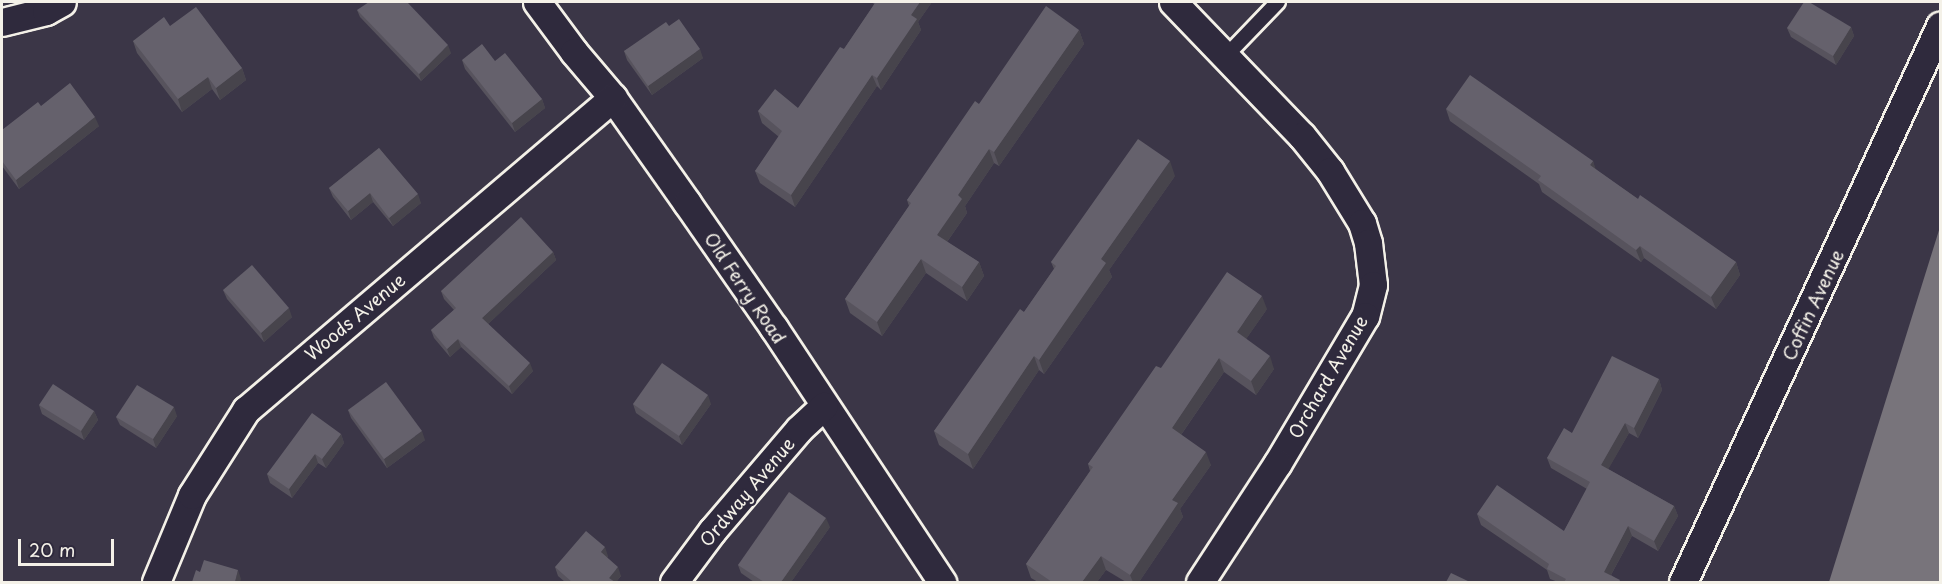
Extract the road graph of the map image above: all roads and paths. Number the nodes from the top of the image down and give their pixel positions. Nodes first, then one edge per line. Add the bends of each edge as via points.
1 (62, 2) edge
2 (537, 2) edge
3 (1173, 2) edge
4 (1278, 2) edge
5 (2, 22) edge
6 (1941, 26) edge
7 (1226, 56) junction
8 (613, 98) junction
9 (824, 406) junction
10 (156, 582) edge
11 (674, 582) edge
12 (942, 582) edge
13 (1200, 582) edge
14 (1683, 582) edge

1 - 5 street via 46,11
2 - 8 street, Old Ferry Road
3 - 7 street, Orchard Avenue
4 - 7 lane
6 - 14 street, Coffin Avenue
7 - 13 street, Orchard Avenue via 1302,136 1348,200 1368,243 1373,285 1365,316 1277,464
8 - 9 street, Old Ferry Road
8 - 10 street, Woods Avenue via 246,410 192,495
9 - 11 street, Ordway Avenue via 712,531
9 - 12 street, Old Ferry Road

